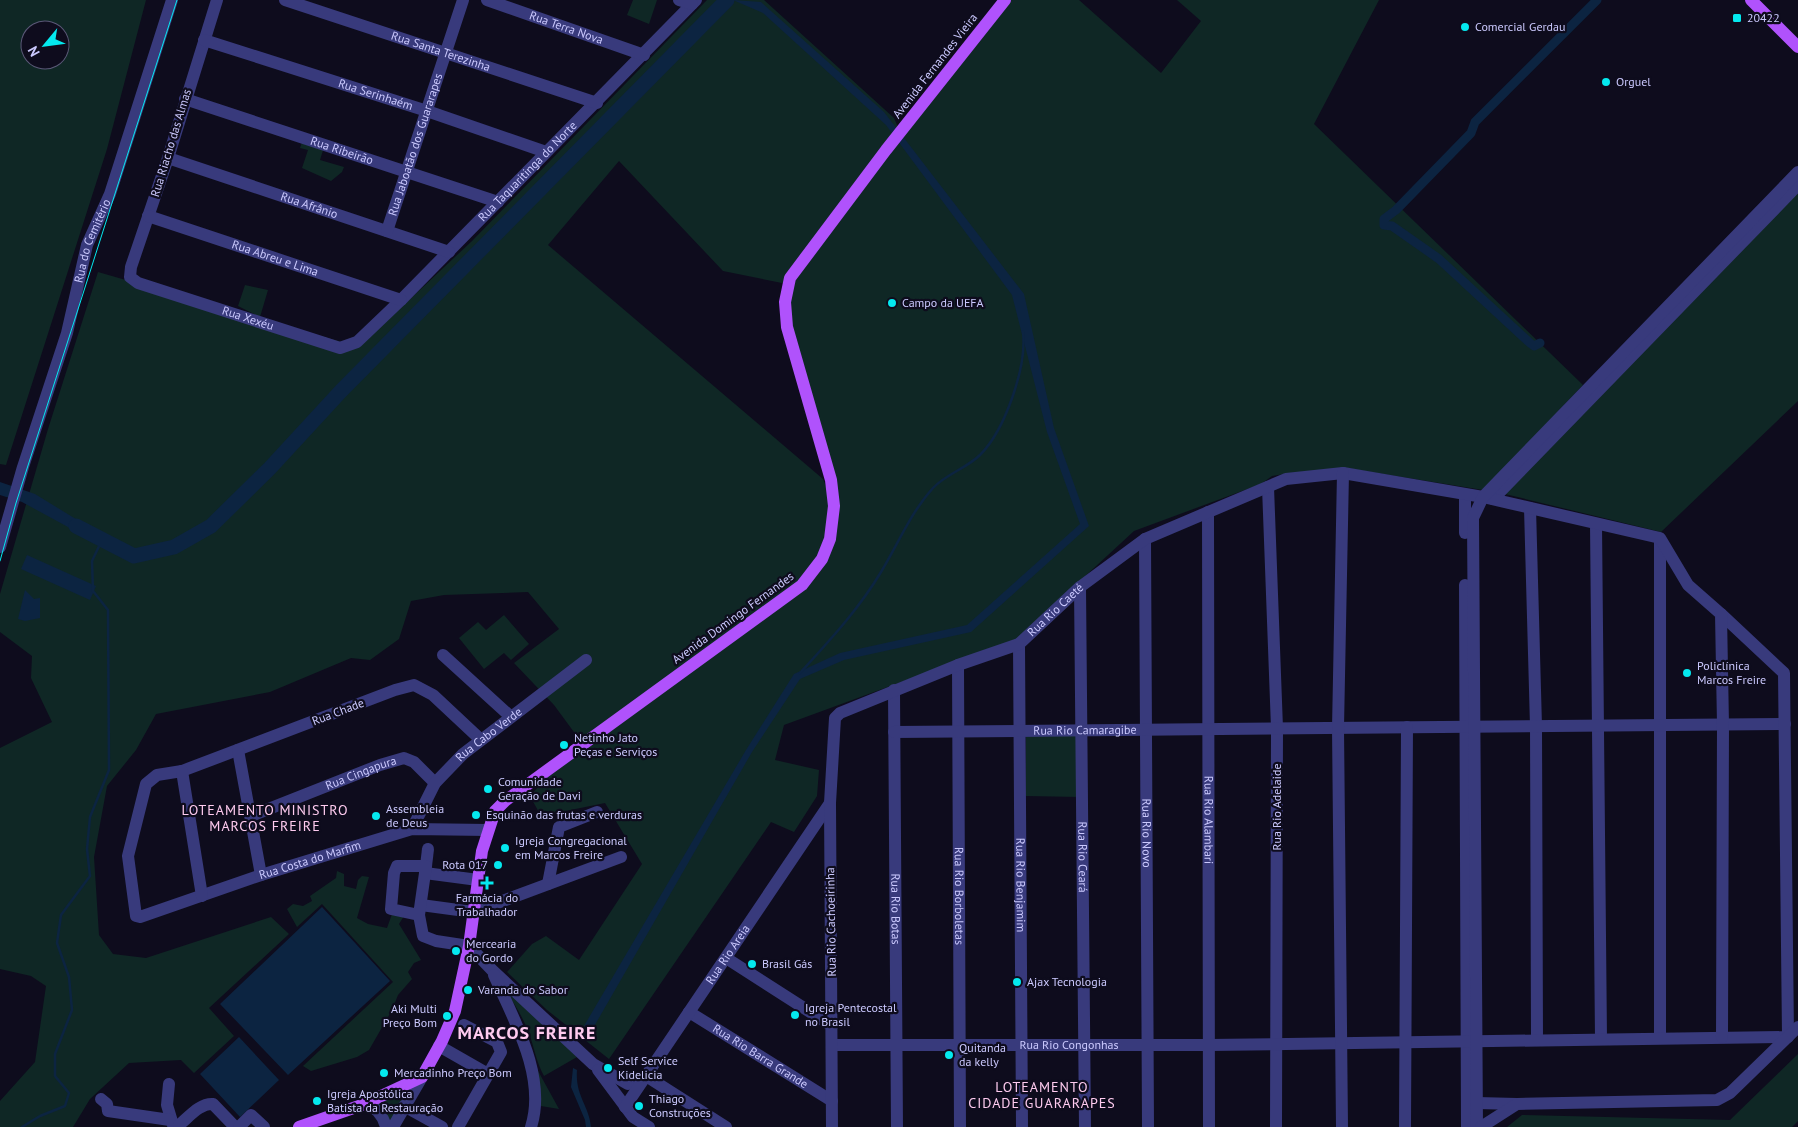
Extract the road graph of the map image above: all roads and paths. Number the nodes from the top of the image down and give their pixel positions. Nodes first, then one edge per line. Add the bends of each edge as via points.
1 (172, 0) edge
2 (217, 0) edge
3 (285, 0) edge
4 (463, 0) edge
5 (487, 0) edge
6 (679, 0) edge
7 (1005, 0) edge
8 (1750, 0) edge
9 (694, 2) edge
10 (204, 40) junction
11 (1798, 47) edge
12 (446, 53) junction
13 (644, 55) junction
14 (185, 99) junction
15 (596, 103) junction
16 (427, 111) junction
17 (886, 150) joint
18 (546, 152) junction
19 (168, 158) junction
20 (407, 172) junction
21 (1798, 172) edge
22 (1798, 185) edge
23 (498, 202) junction
24 (148, 216) junction
25 (387, 231) junction
26 (449, 252) junction
27 (138, 284) joint
28 (401, 300) junction
29 (357, 342) joint
30 (1343, 473) junction
31 (1268, 486) junction
32 (1465, 495) junction
33 (1488, 498) junction
34 (1530, 508) junction
35 (1208, 512) junction
36 (1596, 524) junction
37 (1660, 538) junction
38 (1145, 539) junction
39 (0, 547) edge
40 (1080, 587) junction
41 (1720, 614) junction
42 (1019, 644) junction
43 (443, 655) dead end
44 (586, 660) dead end
45 (958, 665) junction
46 (894, 690) junction
47 (510, 716) junction
48 (836, 718) joint
49 (1785, 724) junction
50 (1723, 725) junction
51 (1536, 726) junction
52 (1598, 726) junction
53 (1660, 726) junction
54 (1407, 727) junction
55 (1468, 727) junction
56 (1277, 728) junction
57 (1338, 728) junction
58 (1146, 729) junction
59 (1209, 729) junction
60 (1081, 730) junction
61 (958, 731) junction
62 (1019, 731) junction
63 (894, 732) junction
64 (480, 739) junction
65 (238, 750) junction
66 (182, 770) junction
67 (435, 783) junction
68 (830, 803) junction
69 (597, 812) dead end
70 (251, 816) junction
71 (412, 828) junction
72 (488, 830) junction
73 (428, 849) dead end
74 (621, 857) dead end
75 (426, 870) junction
76 (261, 875) junction
77 (478, 880) junction
78 (548, 884) junction
79 (202, 896) junction
80 (420, 910) junction
81 (473, 912) junction
82 (138, 918) joint
83 (469, 946) junction
84 (726, 958) junction
85 (492, 970) junction
86 (689, 1012) junction
87 (464, 1025) dead end
88 (832, 1026) junction
89 (1798, 1027) edge
90 (1722, 1037) junction
91 (1788, 1037) junction
92 (1660, 1038) junction
93 (1537, 1039) junction
94 (1601, 1039) junction
95 (1407, 1040) junction
96 (1471, 1040) junction
97 (1277, 1042) junction
98 (1342, 1042) junction
99 (833, 1045) junction
100 (897, 1045) junction
101 (960, 1045) junction
102 (1021, 1045) junction
103 (1084, 1045) junction
104 (1147, 1045) junction
105 (1209, 1045) junction
106 (439, 1046) junction
107 (593, 1064) junction
108 (488, 1074) junction
109 (422, 1077) junction
110 (644, 1079) junction
111 (169, 1084) dead end
112 (101, 1099) dead end
113 (832, 1101) junction
114 (1477, 1102) junction
115 (1517, 1104) junction
116 (362, 1105) junction
117 (404, 1106) junction
118 (625, 1107) junction
119 (635, 1122) edge
120 (175, 1124) edge
121 (237, 1127) edge
122 (264, 1127) edge
123 (298, 1127) edge
124 (386, 1127) edge
125 (393, 1127) edge
126 (442, 1127) edge
127 (458, 1127) edge
128 (531, 1127) edge
129 (649, 1127) edge
130 (726, 1127) edge
131 (832, 1127) edge
132 (897, 1127) edge
133 (960, 1127) edge
134 (1022, 1127) edge
135 (1085, 1127) edge
136 (1148, 1127) edge
137 (1209, 1127) edge
138 (1276, 1127) edge
139 (1342, 1127) edge
140 (1405, 1127) edge
141 (1467, 1127) edge
142 (1476, 1127) edge
143 (1481, 1127) edge

1 - 39 street, Rua do Cemitério via 110,194 87,245 67,333 17,484
2 - 10 street, Rua Riacho das Almas
3 - 12 street, Rua Santa Terezinha
4 - 12 street, Rua Jaboatão dos Guararapes
5 - 13 street, Rua Terra Nova
6 - 9 street
7 - 17 main road, Avenida Fernandes Vieira
8 - 11 main road
9 - 13 street, Rua Taquaritinga do Norte
10 - 14 street, Rua Riacho das Almas
10 - 16 street, Rua Serinhaém
12 - 15 street, Rua Santa Terezinha
12 - 16 street, Rua Jaboatão dos Guararapes
13 - 15 street, Rua Taquaritinga do Norte
14 - 19 street, Rua Riacho das Almas
14 - 20 street, Rua Ribeirão
15 - 18 street, Rua Taquaritinga do Norte
16 - 18 street, Rua Serinhaém
16 - 20 street, Rua Jaboatão dos Guararapes
17 - 72 main road, Avenida Domingo Fernandes via 790,278 786,289 787,327 831,480 833,526 822,559 802,585 785,600 518,790 496,811
18 - 23 street, Rua Taquaritinga do Norte
19 - 24 street, Rua Riacho das Almas
19 - 25 street, Rua Afrânio
20 - 23 street, Rua Ribeirão
20 - 25 street, Rua Jaboatão dos Guararapes
21 - 33 street
22 - 33 street
23 - 26 street, Rua Taquaritinga do Norte
24 - 27 street, Rua Riacho das Almas via 131,267 130,277
24 - 28 street, Rua Abreu e Lima
25 - 26 street, Rua Afrânio
26 - 28 street, Rua Taquaritinga do Norte
27 - 29 street, Rua Xexéu via 340,348
28 - 29 street, Rua Taquaritinga do Norte
30 - 31 street, Rua Rio Caeté via 1286,479
30 - 32 street, Rua Rio Caeté
30 - 57 street
31 - 35 street, Rua Rio Caeté
31 - 56 street, Rua Rio Adelaide
32 - 33 street, Rua Rio Caeté
32 - 55 street
33 - 34 street, Rua Rio Caeté
33 - 55 street via 1473,518
34 - 36 street, Rua Rio Caeté
34 - 51 street
35 - 38 street, Rua Rio Caeté
35 - 59 street, Rua Rio Alambari
36 - 37 street, Rua Rio Caeté
36 - 52 street
37 - 41 street via 1688,585
37 - 53 street
38 - 40 street, Rua Rio Caeté
38 - 58 street, Rua Rio Novo
40 - 42 street, Rua Rio Caeté
40 - 60 street, Rua Rio Ceará
41 - 49 street via 1784,673
41 - 50 street
42 - 45 street, Rua Rio Caeté
42 - 62 street, Rua Rio Benjamim
43 - 47 street
44 - 47 street, Rua Cabo Verde
45 - 46 street, Rua Rio Caeté
45 - 61 street, Rua Rio Borboletas
46 - 48 street, Rua Rio Caeté via 840,713
46 - 63 street, Rua Rio Botas
47 - 64 street, Rua Cabo Verde
48 - 68 street, Rua Rio Cachoeirinha
49 - 50 street, Rua Rio Camaragibe
49 - 91 street
50 - 53 street, Rua Rio Camaragibe
50 - 90 street
51 - 52 street, Rua Rio Camaragibe
51 - 55 street, Rua Rio Camaragibe
51 - 93 street
52 - 53 street, Rua Rio Camaragibe
52 - 94 street
53 - 92 street
54 - 55 street, Rua Rio Camaragibe
54 - 57 street, Rua Rio Camaragibe
54 - 95 street
55 - 96 street
56 - 57 street, Rua Rio Camaragibe
56 - 59 street, Rua Rio Camaragibe
56 - 97 street, Rua Rio Adelaide
57 - 98 street
58 - 59 street, Rua Rio Camaragibe
58 - 60 street, Rua Rio Camaragibe
58 - 104 street, Rua Rio Novo
59 - 105 street, Rua Rio Alambari
60 - 62 street, Rua Rio Camaragibe
60 - 103 street, Rua Rio Ceará
61 - 62 street, Rua Rio Camaragibe
61 - 63 street, Rua Rio Camaragibe
61 - 101 street, Rua Rio Borboletas
62 - 102 street, Rua Rio Benjamim
63 - 100 street, Rua Rio Botas
64 - 65 street, Rua Chade via 433,695 414,685
64 - 67 street, Rua Cabo Verde
65 - 66 street, Rua Chade
65 - 70 street
66 - 79 street
66 - 82 street, Rua Chade via 157,775 146,784 128,856
67 - 70 street, Rua Cingapura via 414,762 404,758
67 - 71 street, Rua Cabo Verde
68 - 84 street, Rua Rio Areia
68 - 88 street, Rua Rio Cachoeirinha
69 - 78 street via 559,827
70 - 76 street
71 - 72 street, Rua Costa do Marfim
71 - 76 street, Rua Costa do Marfim
72 - 77 main road, Avenida Domingo Fernandes
73 - 75 street
74 - 78 street
75 - 77 street
75 - 80 street
75 - 80 street via 400,864 394,872 391,909 396,912
76 - 79 street, Rua Costa do Marfim
77 - 81 main road, Avenida Domingo Fernandes
78 - 81 street
79 - 82 street, Rua Costa do Marfim
80 - 81 street
80 - 83 street via 421,934 426,939
81 - 83 main road
83 - 85 street
83 - 106 main road via 455,1010
84 - 86 street, Rua Rio Areia
84 - 88 street
85 - 107 street
85 - 128 street via 528,1058 535,1106
86 - 110 street, Rua Rio Areia
86 - 113 street, Rua Rio Barra Grande
87 - 108 street via 497,1042 502,1052
88 - 99 street, Rua Rio Cachoeirinha
89 - 91 street
90 - 91 street, Rua Rio Congonhas
90 - 92 street, Rua Rio Congonhas
91 - 115 street via 1730,1093 1717,1100
92 - 94 street, Rua Rio Congonhas
93 - 94 street, Rua Rio Congonhas
93 - 96 street, Rua Rio Congonhas
95 - 96 street, Rua Rio Congonhas
95 - 98 street, Rua Rio Congonhas
95 - 140 street
96 - 114 street
96 - 141 street
97 - 98 street, Rua Rio Congonhas
97 - 105 street, Rua Rio Congonhas
97 - 138 street, Rua Rio Adelaide
98 - 139 street
99 - 100 street, Rua Rio Congonhas
99 - 113 street, Rua Rio Cachoeirinha
100 - 101 street, Rua Rio Congonhas
100 - 132 street, Rua Rio Botas
101 - 102 street, Rua Rio Congonhas
101 - 133 street, Rua Rio Borboletas
102 - 103 street, Rua Rio Congonhas
102 - 134 street, Rua Rio Benjamim
103 - 104 street, Rua Rio Congonhas
103 - 135 street, Rua Rio Ceará
104 - 105 street, Rua Rio Congonhas
104 - 136 street, Rua Rio Novo
105 - 137 street, Rua Rio Alambari
106 - 108 street
106 - 109 main road
107 - 110 street via 628,1084
107 - 118 street
108 - 127 street
109 - 116 main road
109 - 117 street
110 - 118 street, Rua Rio Areia
110 - 130 street
111 - 120 street via 167,1105
112 - 120 street via 107,1104 108,1111
113 - 131 street, Rua Rio Cachoeirinha
114 - 115 street
114 - 142 street
115 - 143 street
116 - 123 main road
116 - 124 street via 367,1104 377,1111
117 - 125 street
117 - 126 street
118 - 119 street
119 - 129 street
120 - 121 street via 208,1103
121 - 122 street via 251,1115

